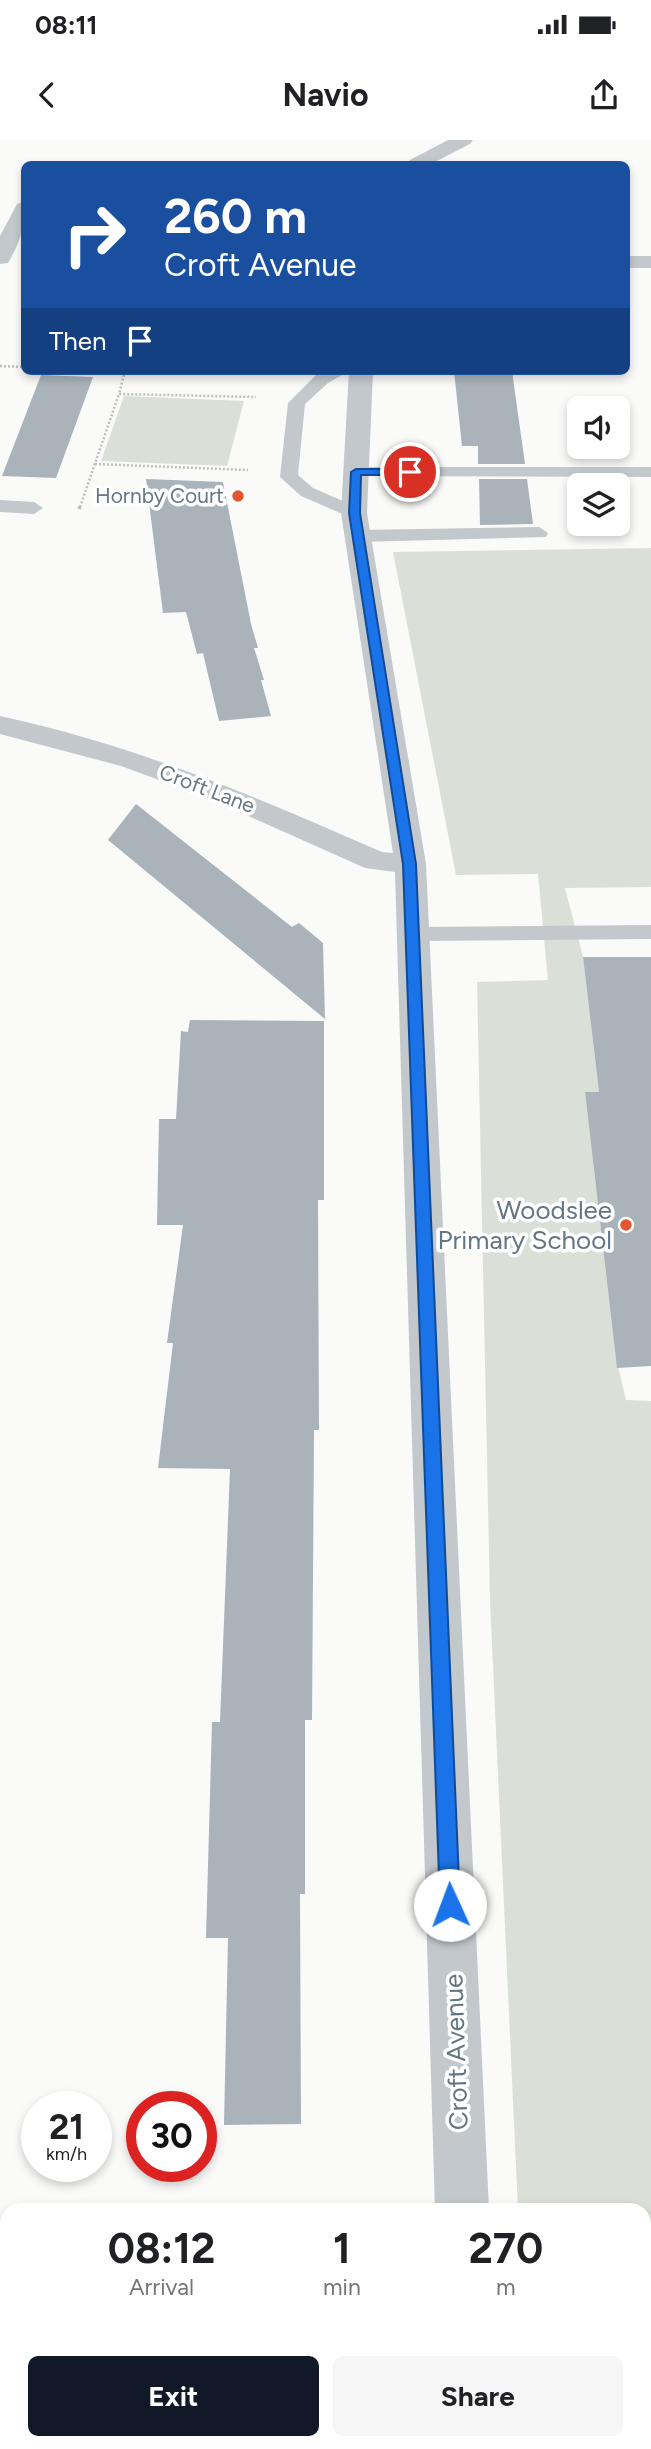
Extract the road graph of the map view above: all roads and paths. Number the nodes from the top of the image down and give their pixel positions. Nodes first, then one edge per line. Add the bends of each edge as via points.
1 (463, 140) edge
2 (423, 161) edge
3 (20, 200) edge
4 (0, 258) edge
5 (630, 262) edge
6 (651, 262) edge
7 (0, 366) edge
8 (21, 367) edge
9 (124, 375) edge
10 (332, 375) edge
11 (362, 375) edge
12 (119, 394) junction
13 (302, 398) junction
14 (95, 464) junction
15 (290, 471) junction
16 (356, 472) junction
17 (651, 472) edge
18 (0, 506) edge
19 (34, 508) dead end
20 (79, 509) dead end
21 (356, 525) junction
22 (539, 533) dead end
23 (0, 725) edge
24 (410, 864) junction
25 (651, 932) edge
26 (413, 934) junction
27 (462, 2203) edge

1 - 2 street
3 - 4 street
5 - 6 street
7 - 8 path
9 - 12 path
10 - 13 lane
11 - 16 street, Croft Avenue
12 - 13 path
12 - 14 path
13 - 15 lane via 297,403
14 - 15 path
14 - 20 path
15 - 21 lane via 289,477 307,492
16 - 17 lane
16 - 21 street, Croft Avenue
18 - 19 lane
21 - 22 lane
21 - 24 street, Croft Avenue
23 - 24 street, Croft Lane via 131,760 219,792 376,861
24 - 26 street, Croft Avenue
25 - 26 lane
26 - 27 street, Croft Avenue

